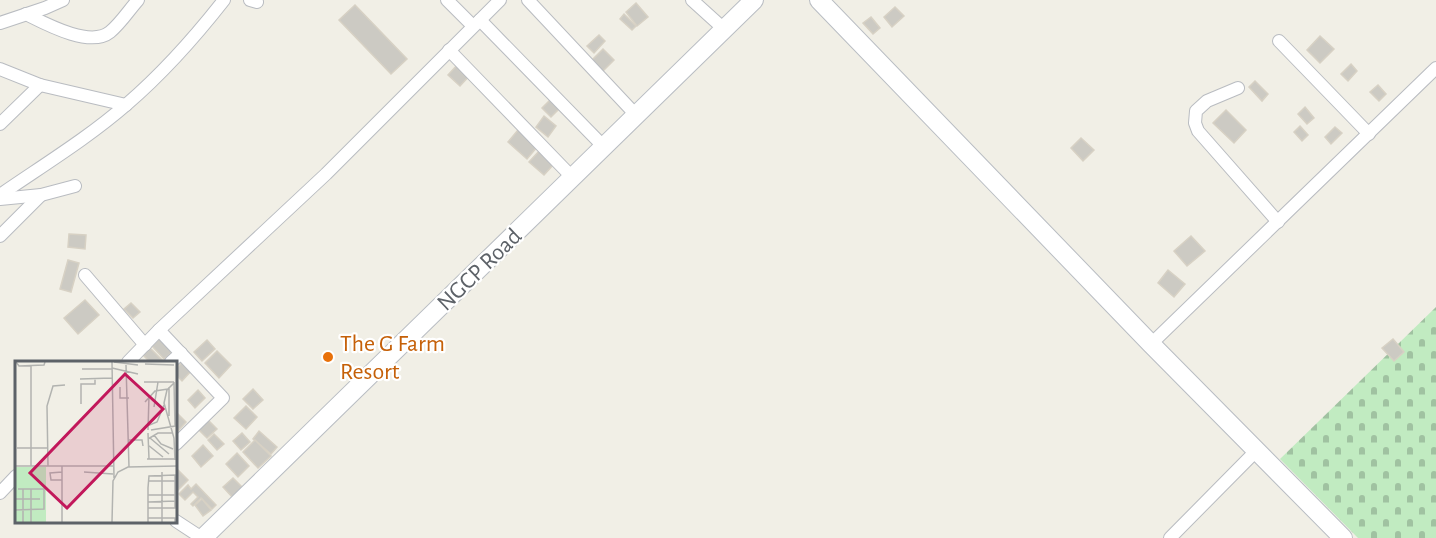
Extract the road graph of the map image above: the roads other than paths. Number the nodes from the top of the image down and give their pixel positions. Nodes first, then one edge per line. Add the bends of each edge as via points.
1 (63, 0) edge
2 (138, 0) edge
3 (224, 0) edge
4 (447, 0) edge
5 (500, 0) edge
6 (528, 0) edge
7 (692, 0) edge
8 (754, 0) edge
9 (819, 0) edge
10 (26, 14) junction
11 (0, 23) edge
12 (476, 23) junction
13 (724, 29) junction
14 (1280, 41) dead end
15 (448, 50) junction
16 (1436, 68) edge
17 (0, 69) edge
18 (40, 85) junction
19 (1238, 88) dead end
20 (126, 105) junction
21 (636, 115) junction
22 (0, 124) edge
23 (1369, 134) junction
24 (604, 147) junction
25 (572, 177) junction
26 (75, 186) dead end
27 (41, 195) junction
28 (0, 197) edge
29 (1278, 222) junction
30 (0, 236) edge
31 (85, 274) dead end
32 (159, 330) junction
33 (1150, 344) junction
34 (145, 345) junction
35 (181, 353) junction
36 (130, 361) edge
37 (173, 361) edge
38 (177, 443) edge
39 (1256, 451) junction
40 (15, 477) edge
41 (0, 493) edge
42 (177, 522) edge
43 (203, 538) edge
44 (1170, 538) edge
45 (1343, 538) edge

1 - 10 street
2 - 10 street via 110,32 96,37 60,30
3 - 20 street via 170,63
4 - 12 street
5 - 12 street
6 - 21 street
7 - 13 street
8 - 13 main road, NGCP Road
9 - 33 main road
10 - 11 street
12 - 15 street
12 - 24 street
13 - 21 main road, NGCP Road
14 - 23 street
15 - 25 street
15 - 32 street via 326,174
16 - 23 street
17 - 18 street
18 - 20 street
18 - 22 street
19 - 29 street via 1207,101 1196,111 1195,123
20 - 28 street
21 - 24 main road, NGCP Road
23 - 29 street
24 - 25 main road, NGCP Road
25 - 43 main road, NGCP Road
26 - 27 street
27 - 28 street
27 - 30 street
29 - 33 street
31 - 34 street
32 - 34 street
32 - 35 street
33 - 39 main road
34 - 36 street
35 - 37 street
35 - 38 street via 223,398
39 - 44 street
39 - 45 main road
40 - 41 street
42 - 43 street

